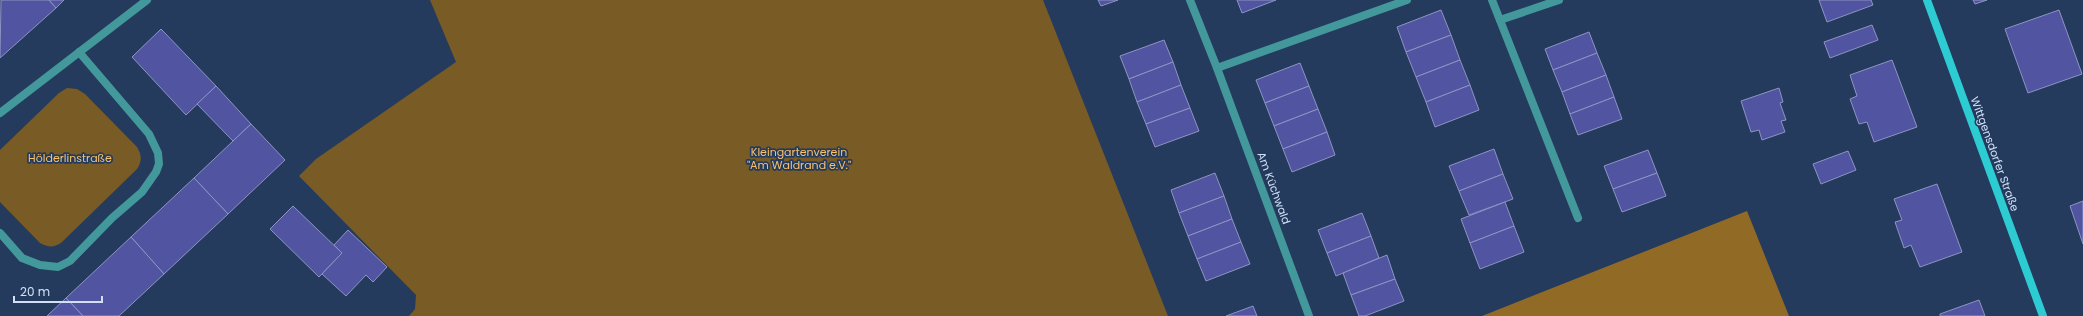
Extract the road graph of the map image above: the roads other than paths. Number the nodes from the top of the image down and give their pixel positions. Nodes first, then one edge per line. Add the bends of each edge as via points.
1 (147, 0) edge
2 (1190, 0) edge
3 (1407, 0) edge
4 (1492, 0) edge
5 (1559, 0) edge
6 (1927, 0) edge
7 (1500, 20) junction
8 (79, 52) junction
9 (1217, 68) junction
10 (2, 108) edge
11 (1578, 218) dead end
12 (0, 233) edge
13 (1309, 316) edge
14 (2043, 316) edge

1 - 8 street
2 - 9 street, Am Küchwald
3 - 9 street
4 - 7 street
5 - 7 street
6 - 14 street, Wittgensdorfer Straße
7 - 11 street
8 - 10 street
8 - 12 street via 149,134 158,153 159,164 156,172 142,192 70,261 58,266 40,265 22,258
9 - 13 street, Am Küchwald

